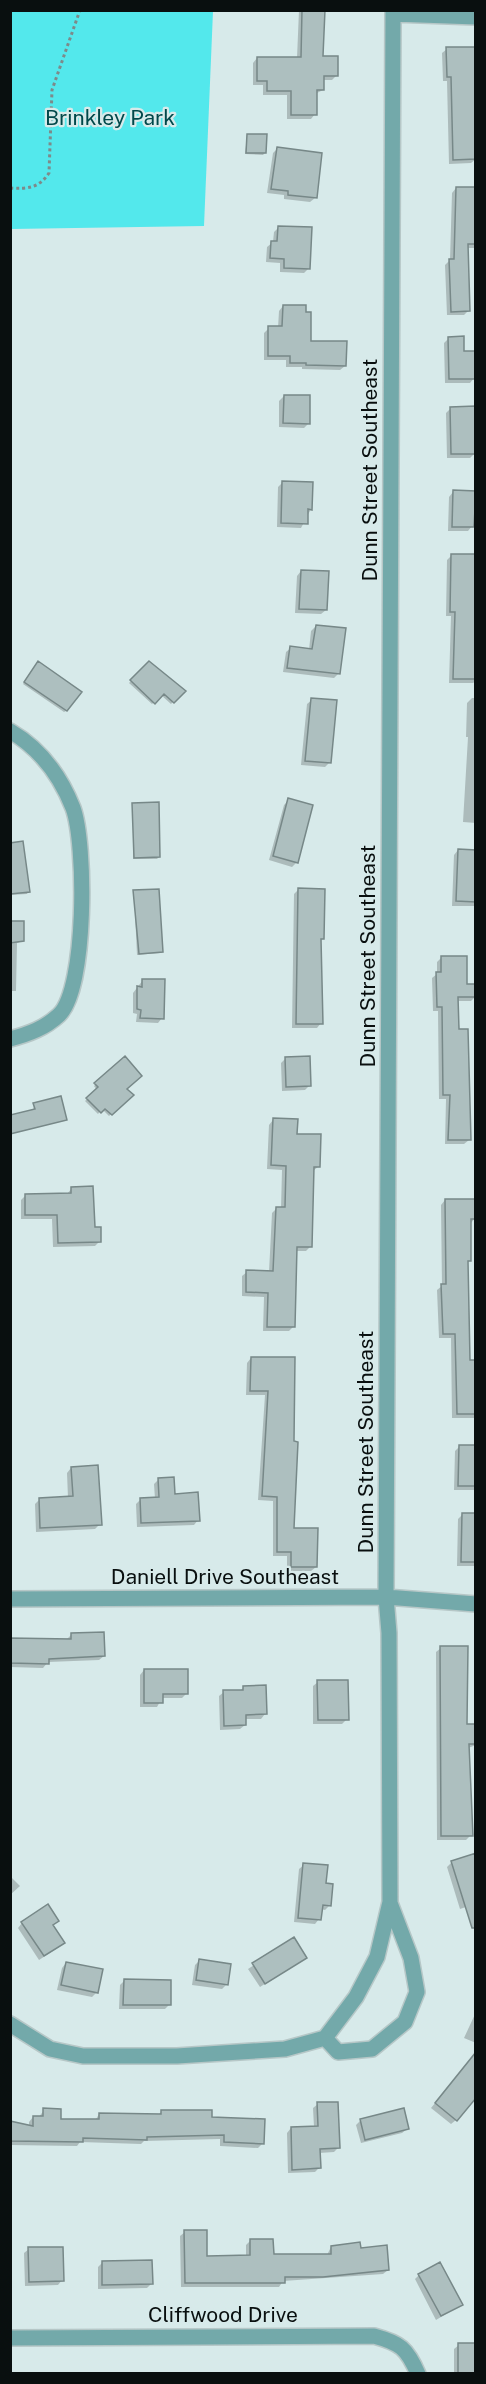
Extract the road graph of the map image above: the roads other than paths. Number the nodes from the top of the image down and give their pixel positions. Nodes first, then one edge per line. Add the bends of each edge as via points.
1 (393, 12) edge
2 (476, 17) edge
3 (10, 731) edge
4 (10, 1039) edge
5 (386, 1597) junction
6 (10, 1599) edge
7 (476, 1604) edge
8 (390, 1902) junction
9 (13, 2030) edge
10 (325, 2038) junction
11 (10, 2338) edge
12 (418, 2373) edge

1 - 2 street
1 - 5 street, Dunn Street Southeast
3 - 4 street via 29,742 54,770 74,810 80,857 80,943 75,985 61,1014 36,1032
5 - 6 street, Daniell Drive Southeast
5 - 7 street, Daniell Drive Southeast
5 - 8 street, Dunn Street Southeast
8 - 10 street, Dunn Street Southeast via 377,1958 356,1997
8 - 10 street, Dunn Street Southeast via 411,1958 417,1992 405,2022 372,2049 338,2052
9 - 10 street via 50,2049 83,2056 177,2056 285,2049
11 - 12 street, Cliffwood Drive via 374,2336 396,2342 411,2357

